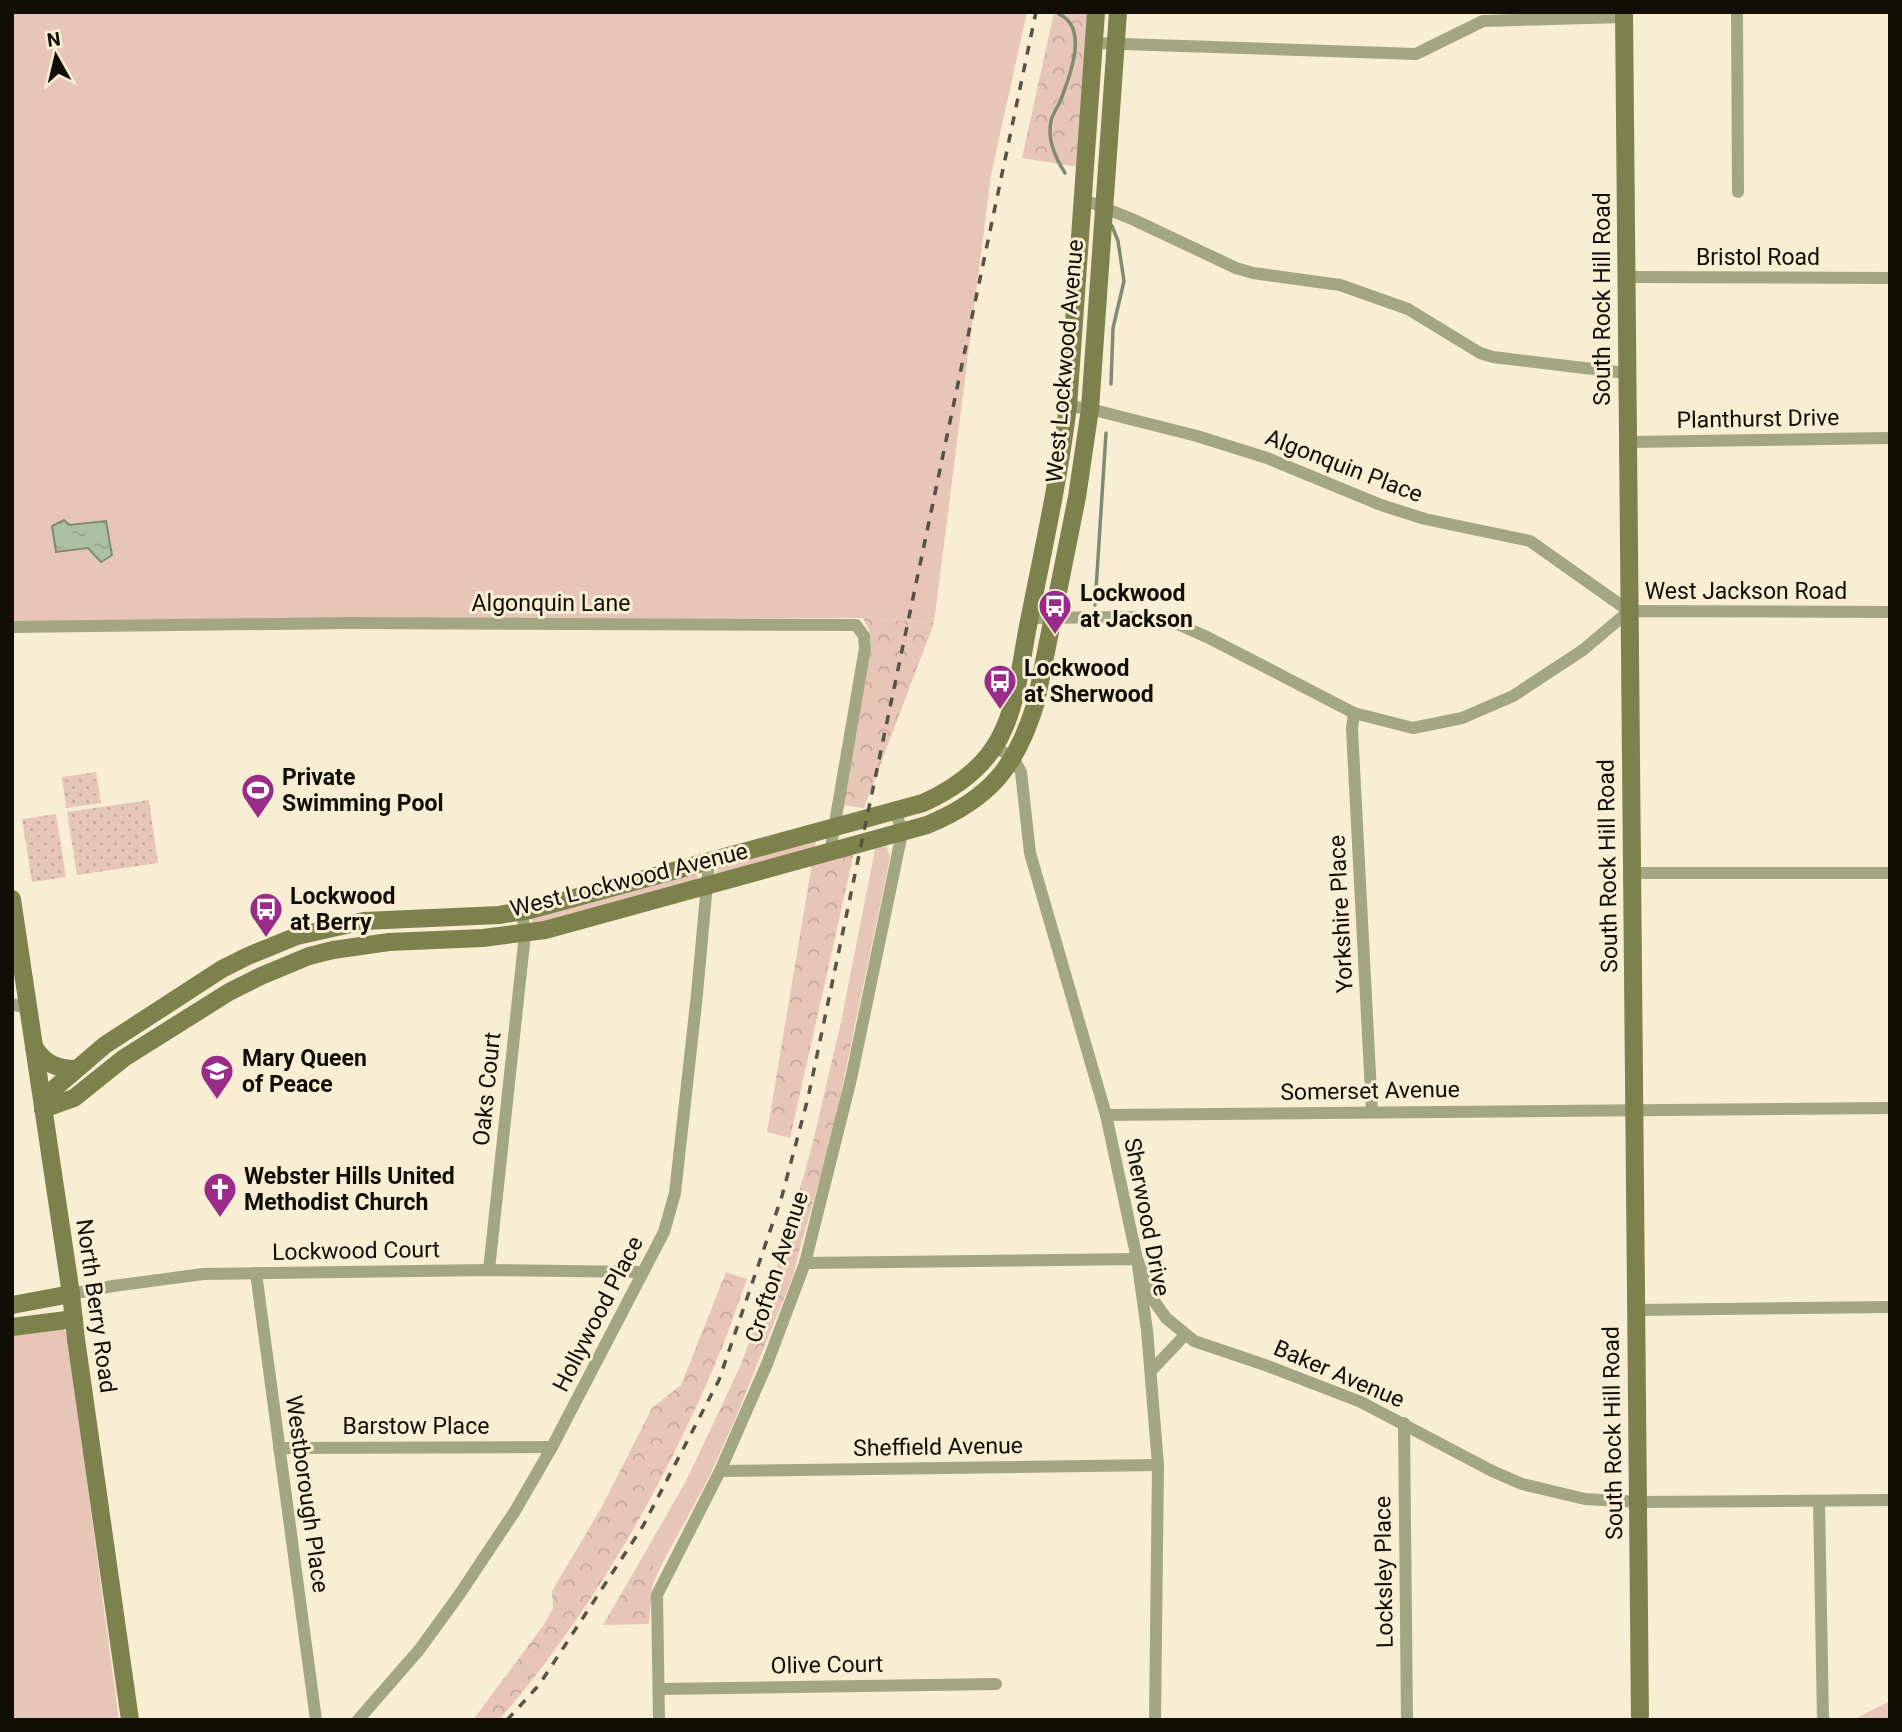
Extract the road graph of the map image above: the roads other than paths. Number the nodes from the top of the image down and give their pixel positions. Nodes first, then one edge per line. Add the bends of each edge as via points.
1 (1096, 12) edge
2 (1118, 12) edge
3 (1737, 12) edge
4 (1625, 15) edge
5 (1094, 43) junction
6 (1116, 44) junction
7 (1738, 192) dead end
8 (1082, 199) junction
9 (1104, 208) junction
10 (1626, 278) junction
11 (1890, 278) edge
12 (1626, 373) junction
13 (1068, 406) junction
14 (1090, 409) junction
15 (1890, 438) edge
16 (1628, 442) junction
17 (1629, 611) junction
18 (1890, 612) edge
19 (1030, 618) junction
20 (1053, 618) junction
21 (12, 627) edge
22 (1354, 713) junction
23 (994, 746) junction
24 (1013, 758) junction
25 (895, 811) junction
26 (833, 829) junction
27 (902, 833) junction
28 (830, 852) junction
29 (709, 862) junction
30 (1633, 873) junction
31 (1890, 873) edge
32 (707, 887) junction
33 (12, 899) edge
34 (522, 911) junction
35 (525, 934) junction
36 (251, 954) junction
37 (261, 975) junction
38 (18, 977) edge
39 (20, 1007) edge
40 (153, 1013) junction
41 (164, 1033) junction
42 (34, 1047) junction
43 (76, 1069) junction
44 (1890, 1108) edge
45 (43, 1109) junction
46 (1635, 1110) junction
47 (1372, 1112) junction
48 (1106, 1115) junction
49 (1137, 1259) junction
50 (805, 1263) junction
51 (489, 1270) junction
52 (643, 1272) junction
53 (256, 1273) junction
54 (71, 1294) junction
55 (12, 1305) edge
56 (1890, 1307) edge
57 (1637, 1310) junction
58 (74, 1319) junction
59 (12, 1327) edge
60 (1185, 1335) junction
61 (1151, 1371) junction
62 (1404, 1423) junction
63 (552, 1447) junction
64 (279, 1448) junction
65 (1158, 1465) junction
66 (720, 1471) junction
67 (1890, 1500) edge
68 (1819, 1501) junction
69 (1639, 1502) junction
70 (996, 1684) dead end
71 (659, 1689) junction
72 (130, 1720) edge
73 (316, 1720) edge
74 (358, 1720) edge
75 (659, 1720) edge
76 (1155, 1720) edge
77 (1407, 1720) edge
78 (1640, 1720) edge
79 (1823, 1720) edge

1 - 5 main road, West Lockwood Avenue
2 - 6 main road, West Lockwood Avenue
3 - 7 street
4 - 6 street via 1483,21 1416,54
4 - 10 main road, South Rock Hill Road
5 - 6 street
5 - 8 main road, West Lockwood Avenue
6 - 9 main road, West Lockwood Avenue
8 - 9 street
8 - 13 main road, West Lockwood Avenue
9 - 12 street via 1236,268 1340,285 1408,309 1493,357
9 - 14 main road, West Lockwood Avenue
10 - 11 street, Bristol Road
10 - 12 main road, South Rock Hill Road
12 - 16 main road, South Rock Hill Road
13 - 14 street, Algonquin Place
13 - 19 main road, West Lockwood Avenue
14 - 17 street, Algonquin Place via 1267,458 1425,519 1530,541
14 - 20 main road, West Lockwood Avenue
15 - 16 street, Planthurst Drive
16 - 17 main road, South Rock Hill Road
17 - 18 street, West Jackson Road
17 - 22 street, West Jackson Road via 1583,650 1513,696 1462,718 1413,728
17 - 30 main road, South Rock Hill Road
19 - 20 street, West Jackson Road
19 - 23 main road, West Lockwood Avenue via 1013,699
20 - 22 street, West Jackson Road via 1129,617 1175,623
20 - 24 main road, West Lockwood Avenue via 1036,702
21 - 26 street, Algonquin Lane via 856,625 865,648
22 - 47 street, Yorkshire Place
23 - 24 street
23 - 25 main road, West Lockwood Avenue via 956,786
24 - 27 main road, West Lockwood Avenue via 972,803
24 - 48 street, Sherwood Drive via 1021,772 1030,853
25 - 26 main road, West Lockwood Avenue
25 - 27 street, Crofton Avenue
26 - 28 street, Algonquin Lane
26 - 29 main road, West Lockwood Avenue
27 - 28 main road, West Lockwood Avenue
27 - 50 street, Crofton Avenue via 851,1079
28 - 32 main road, West Lockwood Avenue
29 - 32 street, Hollywood Place
29 - 34 main road, West Lockwood Avenue
30 - 31 street
30 - 46 main road, South Rock Hill Road
32 - 35 main road, West Lockwood Avenue
32 - 52 street, Hollywood Place via 675,1193 664,1232
33 - 38 main road, North Berry Road
34 - 35 street, Oaks Court
34 - 36 main road, West Lockwood Avenue via 364,921 297,936
35 - 37 main road, West Lockwood Avenue via 355,946 309,956
35 - 51 street, Oaks Court
36 - 37 main road
36 - 40 main road, West Lockwood Avenue
37 - 41 main road, West Lockwood Avenue
38 - 39 main road, North Berry Road
39 - 42 main road, North Berry Road
40 - 41 main road
40 - 43 main road, West Lockwood Avenue
41 - 45 main road, West Lockwood Avenue via 74,1098
42 - 43 main road via 50,1065
42 - 45 main road, North Berry Road
43 - 45 main road, West Lockwood Avenue via 56,1087
44 - 46 street, Somerset Avenue
45 - 54 main road, North Berry Road
46 - 47 street, Somerset Avenue
46 - 57 main road, South Rock Hill Road
47 - 48 street, Somerset Avenue
48 - 49 street, Sherwood Drive
49 - 50 street
49 - 60 street, Baker Avenue via 1154,1301
49 - 61 street, Sherwood Drive
50 - 66 street, Crofton Avenue
51 - 52 street, Lockwood Court
51 - 53 street, Lockwood Court
52 - 63 street, Hollywood Place
53 - 54 street, Lockwood Court via 186,1276
53 - 64 street, Westborough Place
54 - 55 main road
54 - 58 main road, North Berry Road
56 - 57 street
57 - 69 main road, South Rock Hill Road
58 - 59 main road
58 - 72 main road, North Berry Road
60 - 61 street
60 - 62 street, Baker Avenue via 1215,1350 1325,1387
61 - 65 street, Sherwood Drive
62 - 69 street, Baker Avenue via 1522,1484 1585,1499
62 - 77 street, Locksley Place
63 - 64 street, Barstow Place
63 - 74 street, Hollywood Place via 459,1595
64 - 73 street, Westborough Place
65 - 66 street, Sheffield Avenue
65 - 76 street, Sherwood Drive
66 - 71 street, Crofton Avenue via 657,1595
67 - 68 street, Baker Avenue
68 - 69 street, Baker Avenue
68 - 79 street
69 - 78 main road, South Rock Hill Road
70 - 71 street, Olive Court
71 - 75 street, Crofton Avenue

